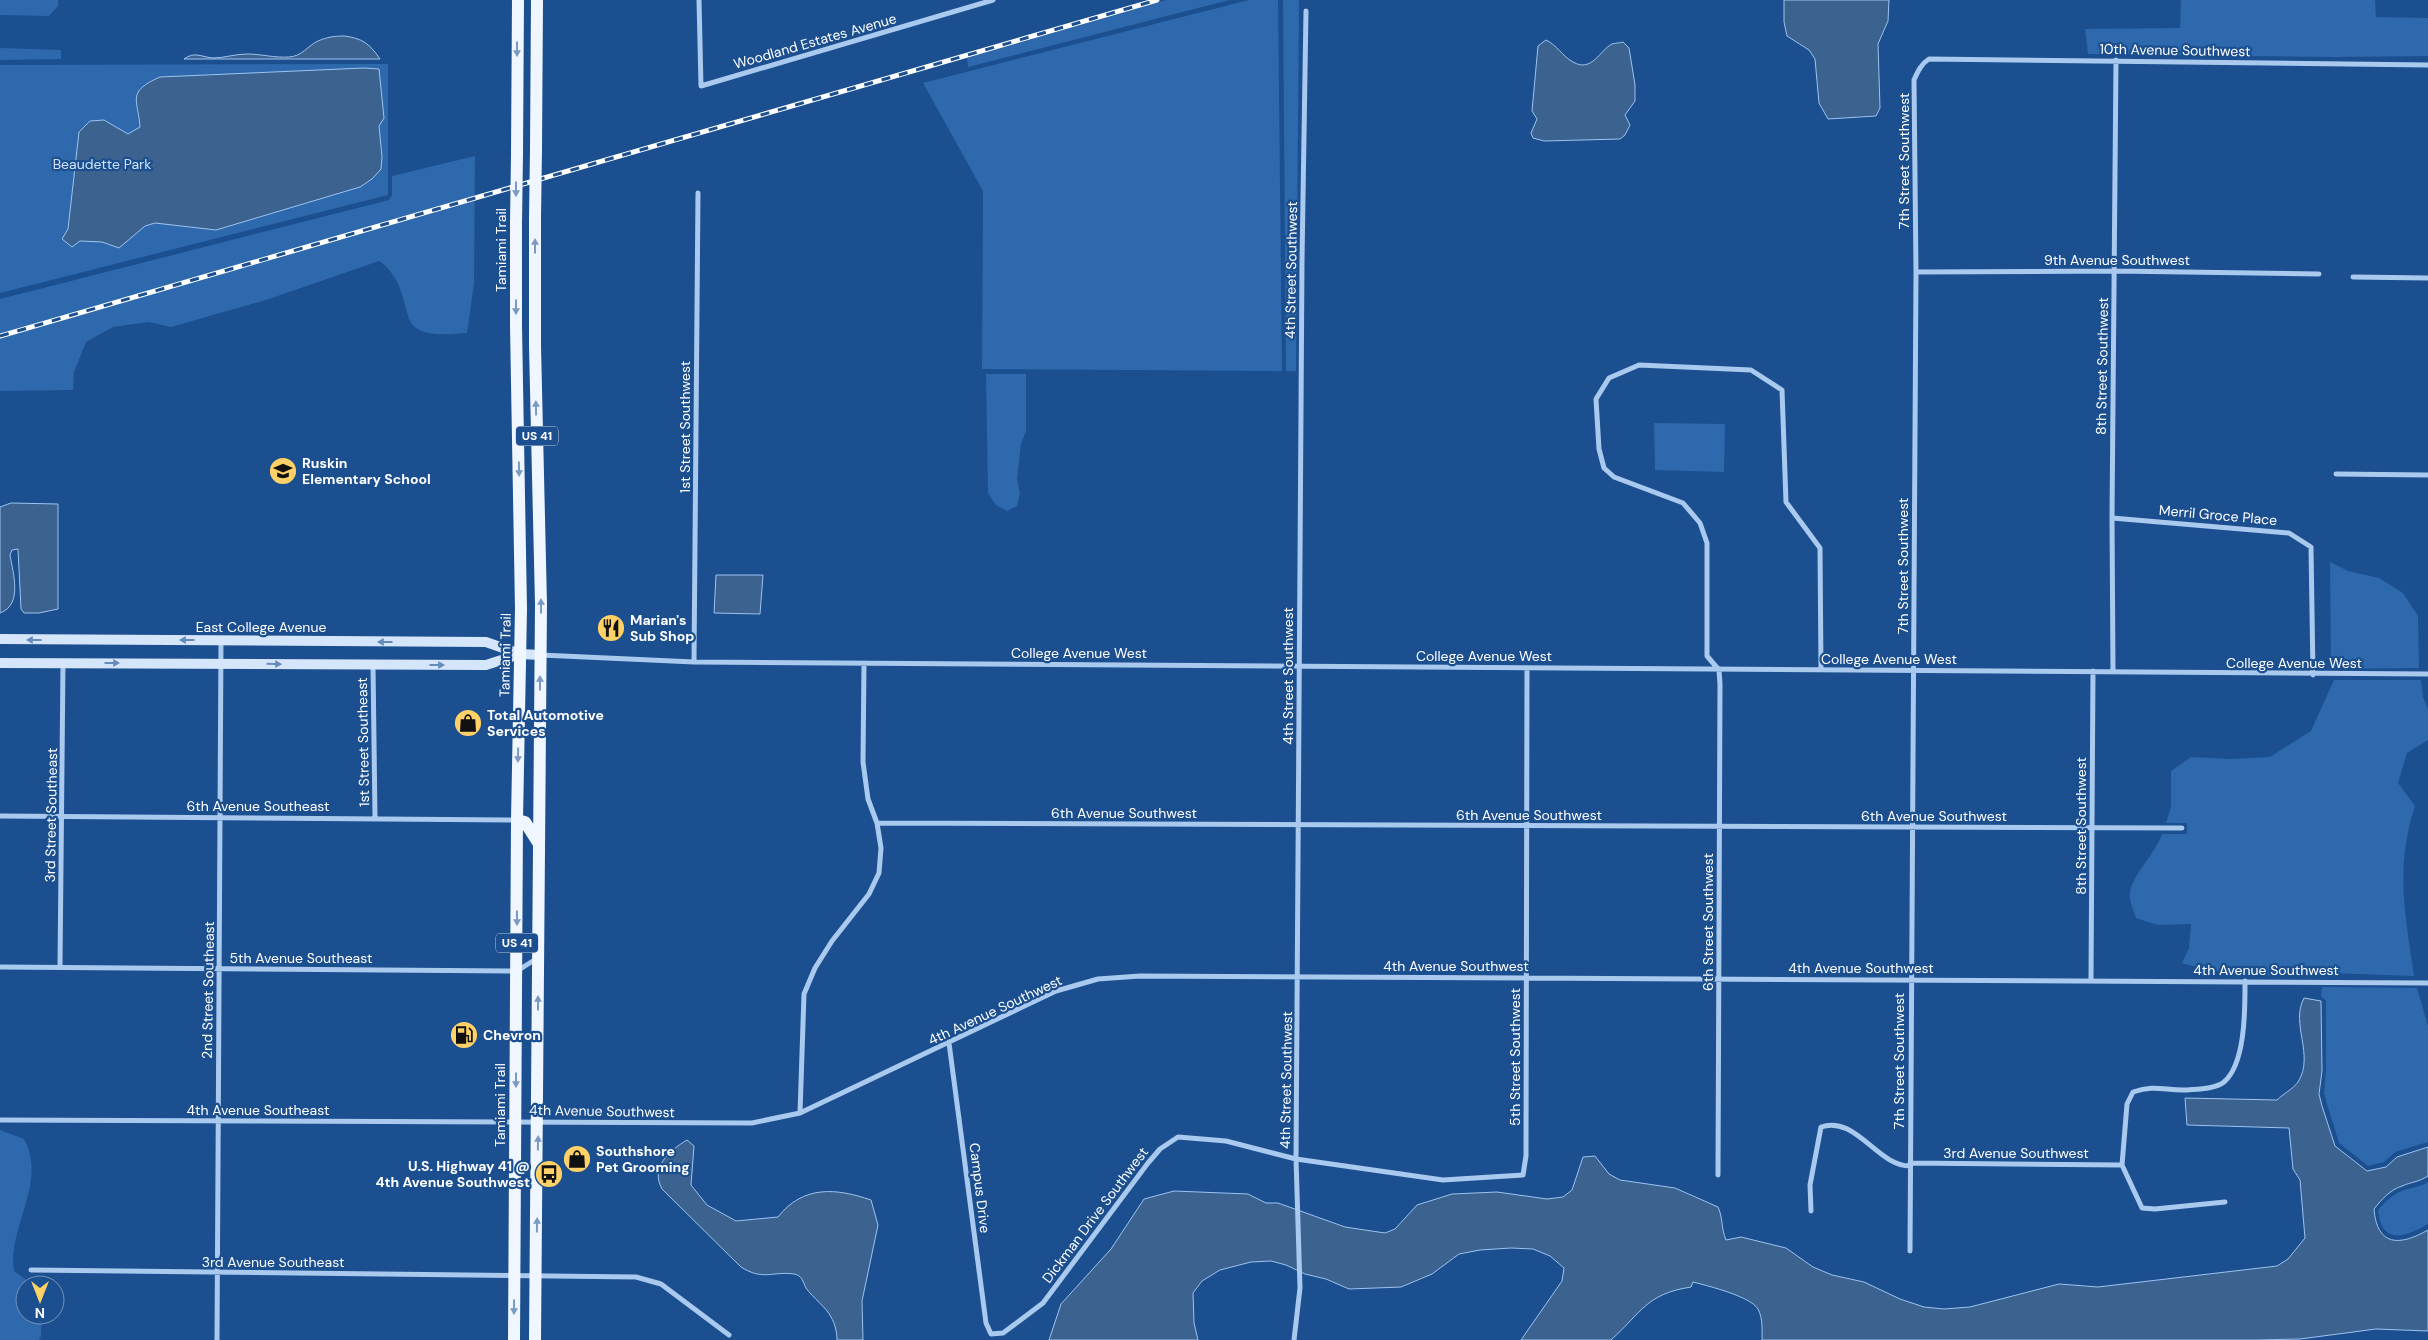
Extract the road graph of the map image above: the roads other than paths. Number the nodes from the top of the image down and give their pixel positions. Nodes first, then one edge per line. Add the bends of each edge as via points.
1 (518, 0) edge
2 (537, 0) edge
3 (699, 0) edge
4 (993, 0) edge
5 (1306, 11) dead end
6 (2116, 60) junction
7 (1922, 63) joint
8 (2428, 65) edge
9 (698, 193) dead end
10 (2115, 271) junction
11 (1916, 272) junction
12 (2319, 274) dead end
13 (2353, 277) dead end
14 (2428, 278) edge
15 (2336, 474) dead end
16 (2428, 475) edge
17 (2112, 518) junction
18 (0, 639) edge
19 (221, 641) junction
20 (520, 654) junction
21 (540, 655) junction
22 (0, 662) edge
23 (694, 662) junction
24 (63, 663) junction
25 (221, 663) junction
26 (864, 663) junction
27 (373, 665) junction
28 (1299, 666) junction
29 (1526, 668) junction
30 (1719, 670) junction
31 (1821, 670) junction
32 (1913, 670) junction
33 (2093, 671) junction
34 (2113, 672) junction
35 (2428, 674) edge
36 (2313, 675) junction
37 (0, 816) edge
38 (63, 817) junction
39 (220, 817) junction
40 (375, 818) junction
41 (517, 820) junction
42 (877, 823) junction
43 (1299, 825) junction
44 (1526, 826) junction
45 (1719, 826) junction
46 (1912, 826) junction
47 (2092, 828) junction
48 (2182, 828) dead end
49 (539, 844) junction
50 (538, 958) junction
51 (0, 967) edge
52 (60, 967) junction
53 (220, 968) junction
54 (516, 971) junction
55 (1298, 976) junction
56 (1526, 978) junction
57 (1718, 978) junction
58 (1911, 980) junction
59 (2091, 980) junction
60 (2245, 981) junction
61 (2428, 982) edge
62 (950, 1043) junction
63 (800, 1113) junction
64 (0, 1120) edge
65 (217, 1122) junction
66 (515, 1122) junction
67 (538, 1122) junction
68 (1296, 1159) junction
69 (1910, 1165) junction
70 (2122, 1165) junction
71 (1523, 1175) joint
72 (1718, 1175) dead end
73 (2225, 1202) dead end
74 (1810, 1211) dead end
75 (1910, 1250) dead end
76 (31, 1270) dead end
77 (217, 1273) junction
78 (514, 1274) junction
79 (536, 1274) junction
80 (991, 1334) joint
81 (729, 1335) dead end
82 (217, 1340) edge
83 (514, 1340) edge
84 (536, 1340) edge
85 (1294, 1340) edge

1 -> 20 main road, Tamiami Trail / US 41, bridge via 516,223
21 -> 2 main road, US 41, bridge via 535,218
3 - 4 street, Woodland Estates Avenue via 700,86
5 - 28 street, 4th Street Southwest
6 - 7 street, 10th Avenue Southwest via 1929,59
6 - 8 street, 10th Avenue Southwest
6 - 10 street, 8th Street Southwest
7 - 11 street, 7th Street Southwest via 1914,80
9 - 23 street, 1st Street Southwest
10 - 11 street, 9th Avenue Southwest
10 - 12 street, 9th Avenue Southwest
10 - 17 street, 8th Street Southwest
11 - 32 street, 7th Street Southwest
13 - 14 street
15 - 16 street
17 - 34 street, 8th Street Southwest
17 - 36 street, Merril Groce Place via 2289,533 2311,547
19 -> 18 main road, East College Avenue
20 -> 19 main road, East College Avenue via 486,642
19 - 25 street, 2nd Street Southeast
20 - 21 main road, East College Avenue
27 -> 20 main road, East College Avenue via 486,665
20 -> 41 main road, Tamiami Trail / US 41
21 - 23 street, College Avenue West
49 -> 21 main road, US 41
22 - 24 main road, East College Avenue
23 - 26 street, College Avenue West
24 -> 25 main road, East College Avenue
24 - 38 street, 3rd Street Southeast
25 -> 27 main road, East College Avenue
25 - 39 street, 2nd Street Southeast
26 - 28 street, College Avenue West
26 - 42 street via 863,762 868,799
27 - 40 street, 1st Street Southeast
28 - 29 street, College Avenue West
28 - 43 street, 4th Street Southwest
29 - 30 street, College Avenue West
29 - 44 street, 5th Street Southwest
30 - 31 street, College Avenue West
30 - 31 street via 1707,656 1707,543 1700,523 1683,503 1614,477 1604,468 1599,449 1596,399 1609,378 1638,365 1751,370 1782,390 1786,502 1820,548
30 - 45 street, 6th Street Southwest
31 - 32 street, College Avenue West
32 - 33 street, College Avenue West
32 - 46 street, 7th Street Southwest
33 - 34 street, College Avenue West
33 - 47 street, 8th Street Southwest
34 - 36 street, College Avenue West
35 - 36 street, College Avenue West
37 - 38 street, 6th Avenue Southeast
38 - 39 street, 6th Avenue Southeast
38 - 52 street, 3rd Street Southeast
39 - 40 street, 6th Avenue Southeast
39 - 53 street, 2nd Street Southeast
40 - 41 street, 6th Avenue Southeast
41 - 49 main road via 525,822
41 -> 54 main road, Tamiami Trail / US 41
42 - 43 street, 6th Avenue Southwest
42 - 63 street via 881,848 879,873 869,894 815,968 804,994
43 - 44 street, 6th Avenue Southwest
43 - 55 street, 4th Street Southwest
44 - 45 street, 6th Avenue Southwest
44 - 56 street, 5th Street Southwest
45 - 46 street, 6th Avenue Southwest
45 - 57 street, 6th Street Southwest
46 - 47 street, 6th Avenue Southwest
46 - 58 street, 7th Street Southwest
47 - 48 street, 6th Avenue Southwest
47 - 59 street, 8th Street Southwest
49 - 50 main road, US 41
50 - 54 street
67 -> 50 main road, US 41
51 - 52 street, 5th Avenue Southeast
52 - 53 street, 5th Avenue Southeast
53 - 54 street, 5th Avenue Southeast
53 - 65 street, 2nd Street Southeast
54 -> 66 main road, Tamiami Trail / US 41
55 - 56 street, 4th Avenue Southwest
55 - 62 street, 4th Avenue Southwest via 1098,979 1056,991
55 - 68 street, 4th Street Southwest
56 - 57 street, 4th Avenue Southwest
56 - 71 street, 5th Street Southwest via 1526,1156
57 - 58 street, 4th Avenue Southwest
57 - 72 street, 6th Street Southwest
58 - 59 street, 4th Avenue Southwest
58 - 69 street, 7th Street Southwest
59 - 60 street, 4th Avenue Southwest
60 - 61 street, 4th Avenue Southwest
60 - 70 street via 2244,1033 2235,1063 2225,1081 2214,1087 2186,1090 2149,1087 2133,1092 2127,1104
62 - 63 street, 4th Avenue Southwest
62 - 80 street, Campus Drive via 986,1323
63 - 67 street, 4th Avenue Southwest via 752,1124
64 - 65 street, 4th Avenue Southeast
65 - 66 street, 4th Avenue Southeast
65 - 77 street, 2nd Street Southeast
66 - 67 street, 4th Avenue Southwest
66 - 78 main road, Tamiami Trail / US 41
79 -> 67 main road, US 41
68 - 71 street, Dickman Drive Southwest via 1443,1180
68 - 80 street, Dickman Drive Southwest via 1226,1141 1178,1137 1160,1149 1148,1163 1043,1302 1003,1333
68 - 85 street, 4th Street Southwest via 1300,1288
69 - 70 street, 3rd Avenue Southwest
69 - 74 street via 1897,1164 1841,1127 1821,1127 1810,1185
69 - 75 street, 7th Street Southwest
70 - 73 street via 2142,1208 2156,1210
76 - 77 street, 3rd Avenue Southeast
77 - 78 street, 3rd Avenue Southeast
77 - 82 street, 2nd Street Southeast
78 - 79 street
78 -> 83 main road, Tamiami Trail / US 41
79 - 81 street via 636,1277 661,1284
79 - 84 main road, US 41

